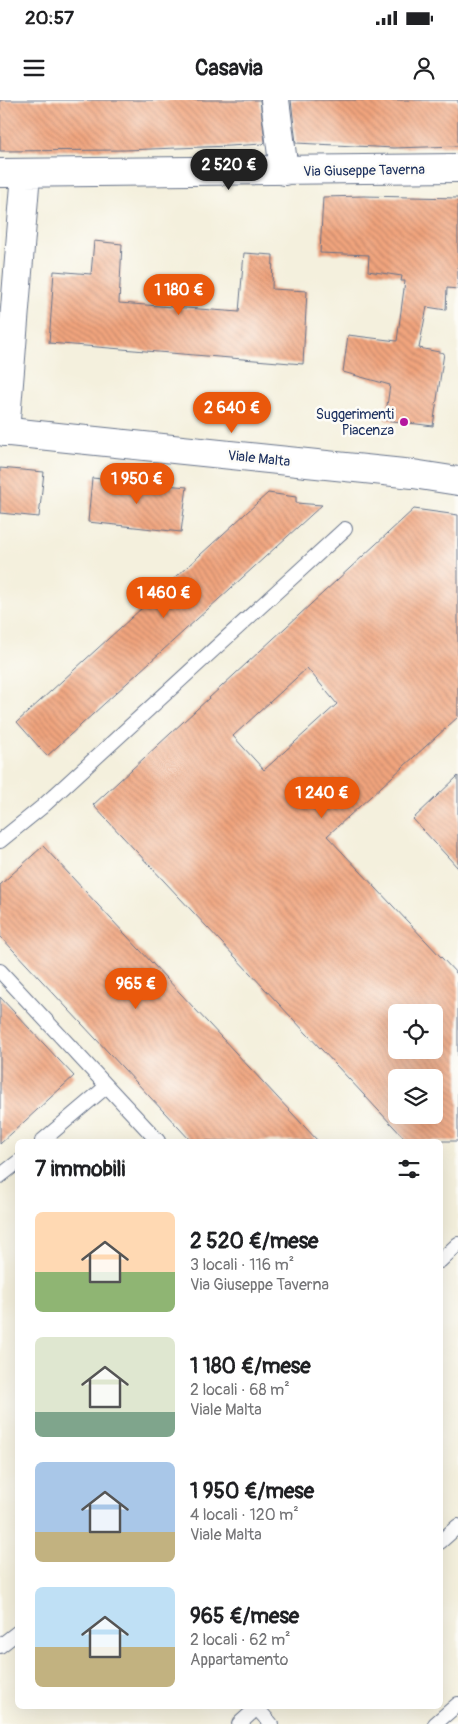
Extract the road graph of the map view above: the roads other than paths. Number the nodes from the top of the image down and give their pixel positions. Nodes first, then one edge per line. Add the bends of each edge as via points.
1 (275, 100) edge
2 (458, 168) edge
3 (284, 171) junction
4 (13, 173) edge
5 (3, 432) edge
6 (458, 481) edge
7 (345, 529) dead end
8 (0, 841) edge
9 (0, 970) edge
10 (107, 1086) junction
11 (44, 1139) edge
12 (156, 1139) edge
13 (15, 1164) edge
14 (0, 1176) edge
15 (458, 1244) edge
16 (443, 1258) edge
17 (458, 1526) edge
18 (443, 1539) edge
19 (15, 1634) edge
20 (0, 1646) edge
21 (458, 1704) edge
22 (255, 1709) edge
23 (259, 1709) edge
24 (239, 1724) edge
25 (271, 1724) edge
26 (435, 1724) edge

1 - 3 street
2 - 3 street, Via Giuseppe Taverna
3 - 4 street, Via Giuseppe Taverna
4 - 5 street
5 - 6 street, Viale Malta
7 - 8 lane via 42,807
9 - 10 lane
10 - 11 lane
10 - 12 lane
13 - 14 lane
15 - 16 lane
17 - 18 lane
19 - 20 lane
21 - 26 lane
22 - 24 lane
23 - 25 lane

